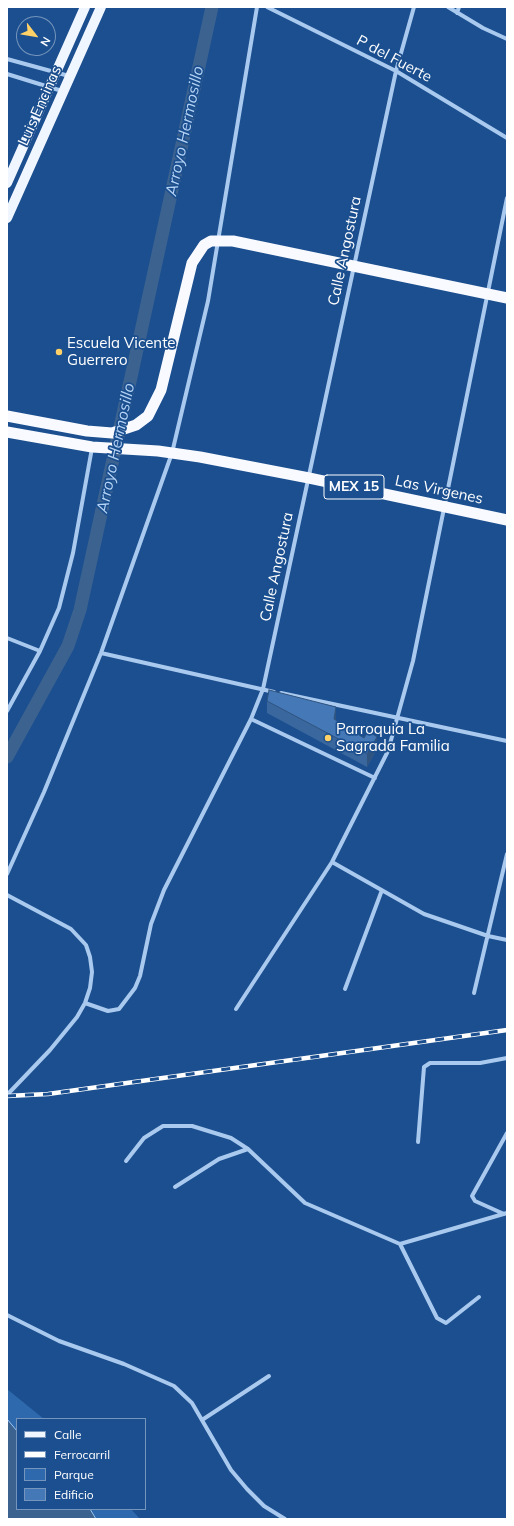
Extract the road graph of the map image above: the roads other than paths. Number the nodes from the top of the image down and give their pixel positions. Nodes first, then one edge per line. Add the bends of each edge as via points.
1 (85, 7) edge
2 (101, 7) edge
3 (257, 7) edge
4 (267, 7) edge
5 (414, 7) edge
6 (448, 7) edge
7 (459, 7) edge
8 (457, 13) junction
9 (507, 38) edge
10 (7, 58) edge
11 (396, 71) junction
12 (56, 72) junction
13 (7, 74) edge
14 (70, 76) junction
15 (49, 87) junction
16 (63, 91) junction
17 (507, 138) edge
18 (7, 183) edge
19 (507, 198) edge
20 (7, 218) edge
21 (218, 240) junction
22 (354, 265) junction
23 (488, 294) junction
24 (507, 298) edge
25 (7, 416) edge
26 (7, 432) edge
27 (92, 447) junction
28 (172, 453) junction
29 (309, 478) junction
30 (444, 507) junction
31 (507, 520) edge
32 (7, 638) edge
33 (40, 651) junction
34 (101, 653) junction
35 (263, 689) junction
36 (7, 711) edge
37 (398, 717) junction
38 (251, 719) junction
39 (507, 742) edge
40 (375, 778) junction
41 (507, 854) edge
42 (332, 862) junction
43 (7, 874) edge
44 (382, 890) junction
45 (7, 895) edge
46 (488, 936) junction
47 (507, 940) edge
48 (345, 989) dead end
49 (474, 994) dead end
50 (86, 1003) junction
51 (236, 1009) dead end
52 (507, 1058) edge
53 (7, 1095) edge
54 (507, 1133) edge
55 (418, 1142) dead end
56 (248, 1149) junction
57 (126, 1161) dead end
58 (175, 1187) dead end
59 (506, 1213) edge
60 (400, 1244) junction
61 (479, 1297) dead end
62 (7, 1315) edge
63 (269, 1376) dead end
64 (202, 1420) junction
65 (285, 1519) edge

1 - 12 main road
2 - 14 main road, Luis Encinas
3 - 21 street
4 - 11 street, P del Fuerte
5 - 11 street, Calle Angostura
6 - 8 street
7 - 8 street
8 - 9 street
10 - 12 street
11 - 17 street, P del Fuerte
11 - 22 street, Calle Angostura
12 - 14 street
12 - 15 main road
13 - 15 street
14 - 16 main road, Luis Encinas
15 - 16 street
15 - 18 main road
16 - 20 main road, Luis Encinas
19 - 23 street
21 - 22 highway
21 - 25 highway via 204,245 192,263 161,390 148,416 136,425 118,432 87,431
21 - 28 street via 208,301
22 - 23 highway
22 - 29 street, Calle Angostura
23 - 24 highway
23 - 30 street
26 - 27 highway, MEX 15
27 - 28 highway, MEX 15
27 - 33 street via 66,586
28 - 29 highway, Las Virgenes / MEX 15
28 - 34 street
29 - 30 highway, Las Virgenes / MEX 15
29 - 35 street, Calle Angostura
30 - 31 highway, Las Virgenes / MEX 15
30 - 37 street via 413,661
32 - 33 street
33 - 36 street
34 - 35 street
34 - 43 street
35 - 37 street
35 - 38 street, Calle Angostura
37 - 39 street
37 - 40 street via 388,751
38 - 40 street
38 - 50 street, Calle Angostura via 164,890 151,924 135,988 119,1009 108,1011
40 - 42 street
41 - 46 street
42 - 44 street
42 - 51 street
44 - 46 street via 431,917
44 - 48 street
45 - 50 street via 62,922 86,945 92,972
46 - 47 street
46 - 49 street
50 - 53 street via 63,1035
52 - 55 street via 480,1063 430,1063 424,1067
54 - 59 street via 472,1196 475,1201
56 - 57 street via 231,1138 192,1126 163,1126 144,1138
56 - 58 street via 218,1158
56 - 60 street via 304,1203
59 - 60 street
60 - 61 street via 437,1318 446,1323
62 - 64 street via 59,1341 124,1364 174,1386 185,1395
63 - 64 street
64 - 65 street via 231,1470 264,1506

